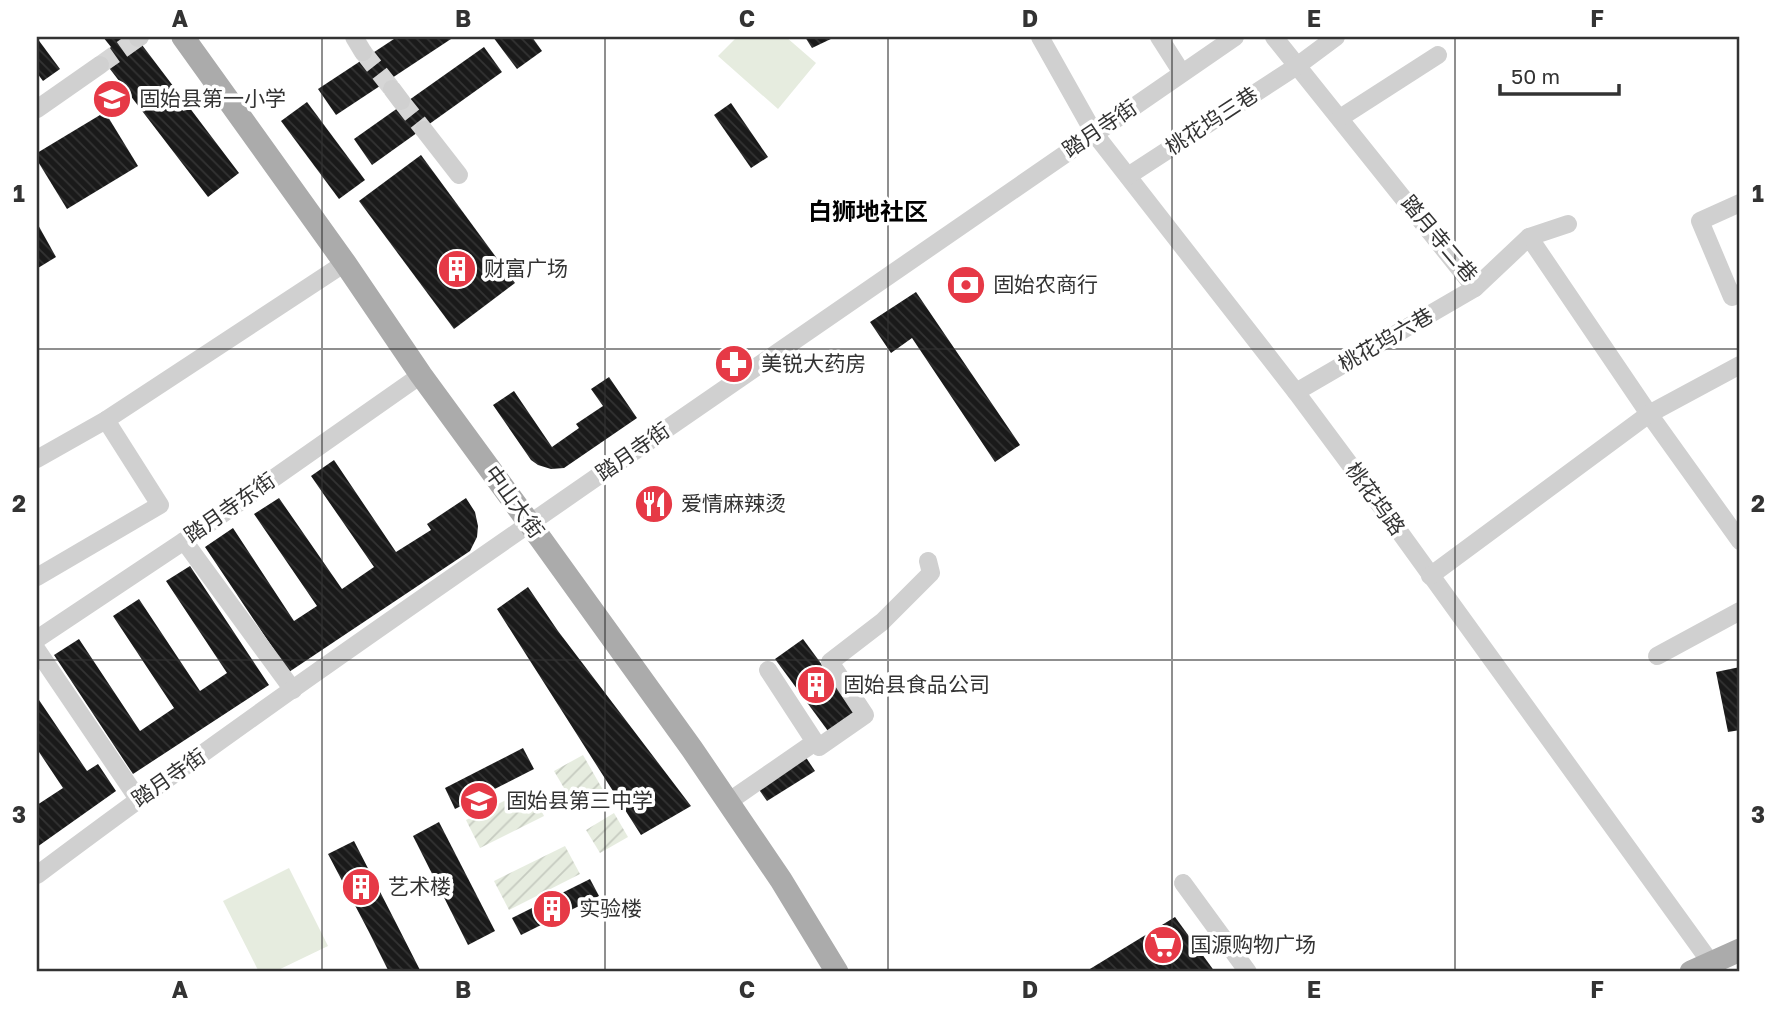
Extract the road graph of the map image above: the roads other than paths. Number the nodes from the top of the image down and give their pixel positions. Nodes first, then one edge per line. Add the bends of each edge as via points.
1 (183, 37) edge
2 (1040, 37) edge
3 (1159, 37) edge
4 (1236, 37) edge
5 (1274, 37) edge
6 (1336, 37) edge
7 (1438, 55) dead end
8 (100, 65) tunnel mouth
9 (1297, 66) junction
10 (1182, 73) junction
11 (37, 109) edge
12 (1340, 118) junction
13 (424, 130) tunnel mouth
14 (1094, 133) junction
15 (459, 175) dead end
16 (1128, 176) junction
17 (1740, 202) edge
18 (1568, 224) dead end
19 (1529, 237) junction
20 (345, 263) junction
21 (1475, 288) junction
22 (1736, 295) edge
23 (1740, 365) edge
24 (421, 375) junction
25 (1296, 392) junction
26 (1649, 414) junction
27 (106, 421) junction
28 (38, 455) edge
29 (530, 523) junction
30 (184, 541) junction
31 (1740, 541) edge
32 (928, 561) dead end
33 (1430, 576) junction
34 (37, 577) edge
35 (1740, 611) edge
36 (37, 639) edge
37 (37, 650) edge
38 (1657, 656) dead end
39 (768, 670) dead end
40 (293, 690) junction
41 (815, 742) junction
42 (138, 799) junction
43 (728, 802) junction
44 (37, 875) edge
45 (1184, 883) dead end
46 (1740, 950) edge
47 (1701, 968) edge
48 (837, 972) edge
49 (1248, 972) edge

1 - 20 main road, 中山大街
2 - 14 street, 桃花坞路
3 - 10 street
4 - 10 street, 踏月寺街
5 - 9 street, 踏月寺二巷
6 - 9 street, 桃花坞三巷
7 - 12 street
8 - 11 street
9 - 12 street, 踏月寺二巷
9 - 16 street, 桃花坞三巷
10 - 14 street, 踏月寺街
12 - 21 street, 踏月寺二巷
13 - 15 street
14 - 16 street, 桃花坞路
14 - 29 street, 踏月寺街
16 - 25 street, 桃花坞路
17 - 22 street via 1700,221
18 - 19 street
19 - 21 street, 踏月寺二巷
19 - 26 street
20 - 24 main road, 中山大街
20 - 27 street
21 - 25 street, 桃花坞六巷
23 - 26 street
24 - 29 main road, 中山大街
24 - 30 street, 踏月寺东街
25 - 33 street, 桃花坞路
26 - 31 street
26 - 33 street
27 - 28 street
27 - 34 street via 160,505
29 - 40 street, 踏月寺街
29 - 43 main road, 中山大街
30 - 36 street, 踏月寺东街
30 - 40 street
32 - 41 street via 931,573 882,622 830,662 865,715 819,747
33 - 47 street, 桃花坞路
35 - 38 street
37 - 42 street
39 - 41 street
40 - 42 street, 踏月寺街
41 - 43 street
42 - 44 street, 踏月寺街
43 - 48 main road, 中山大街
45 - 49 street
46 - 47 main road

